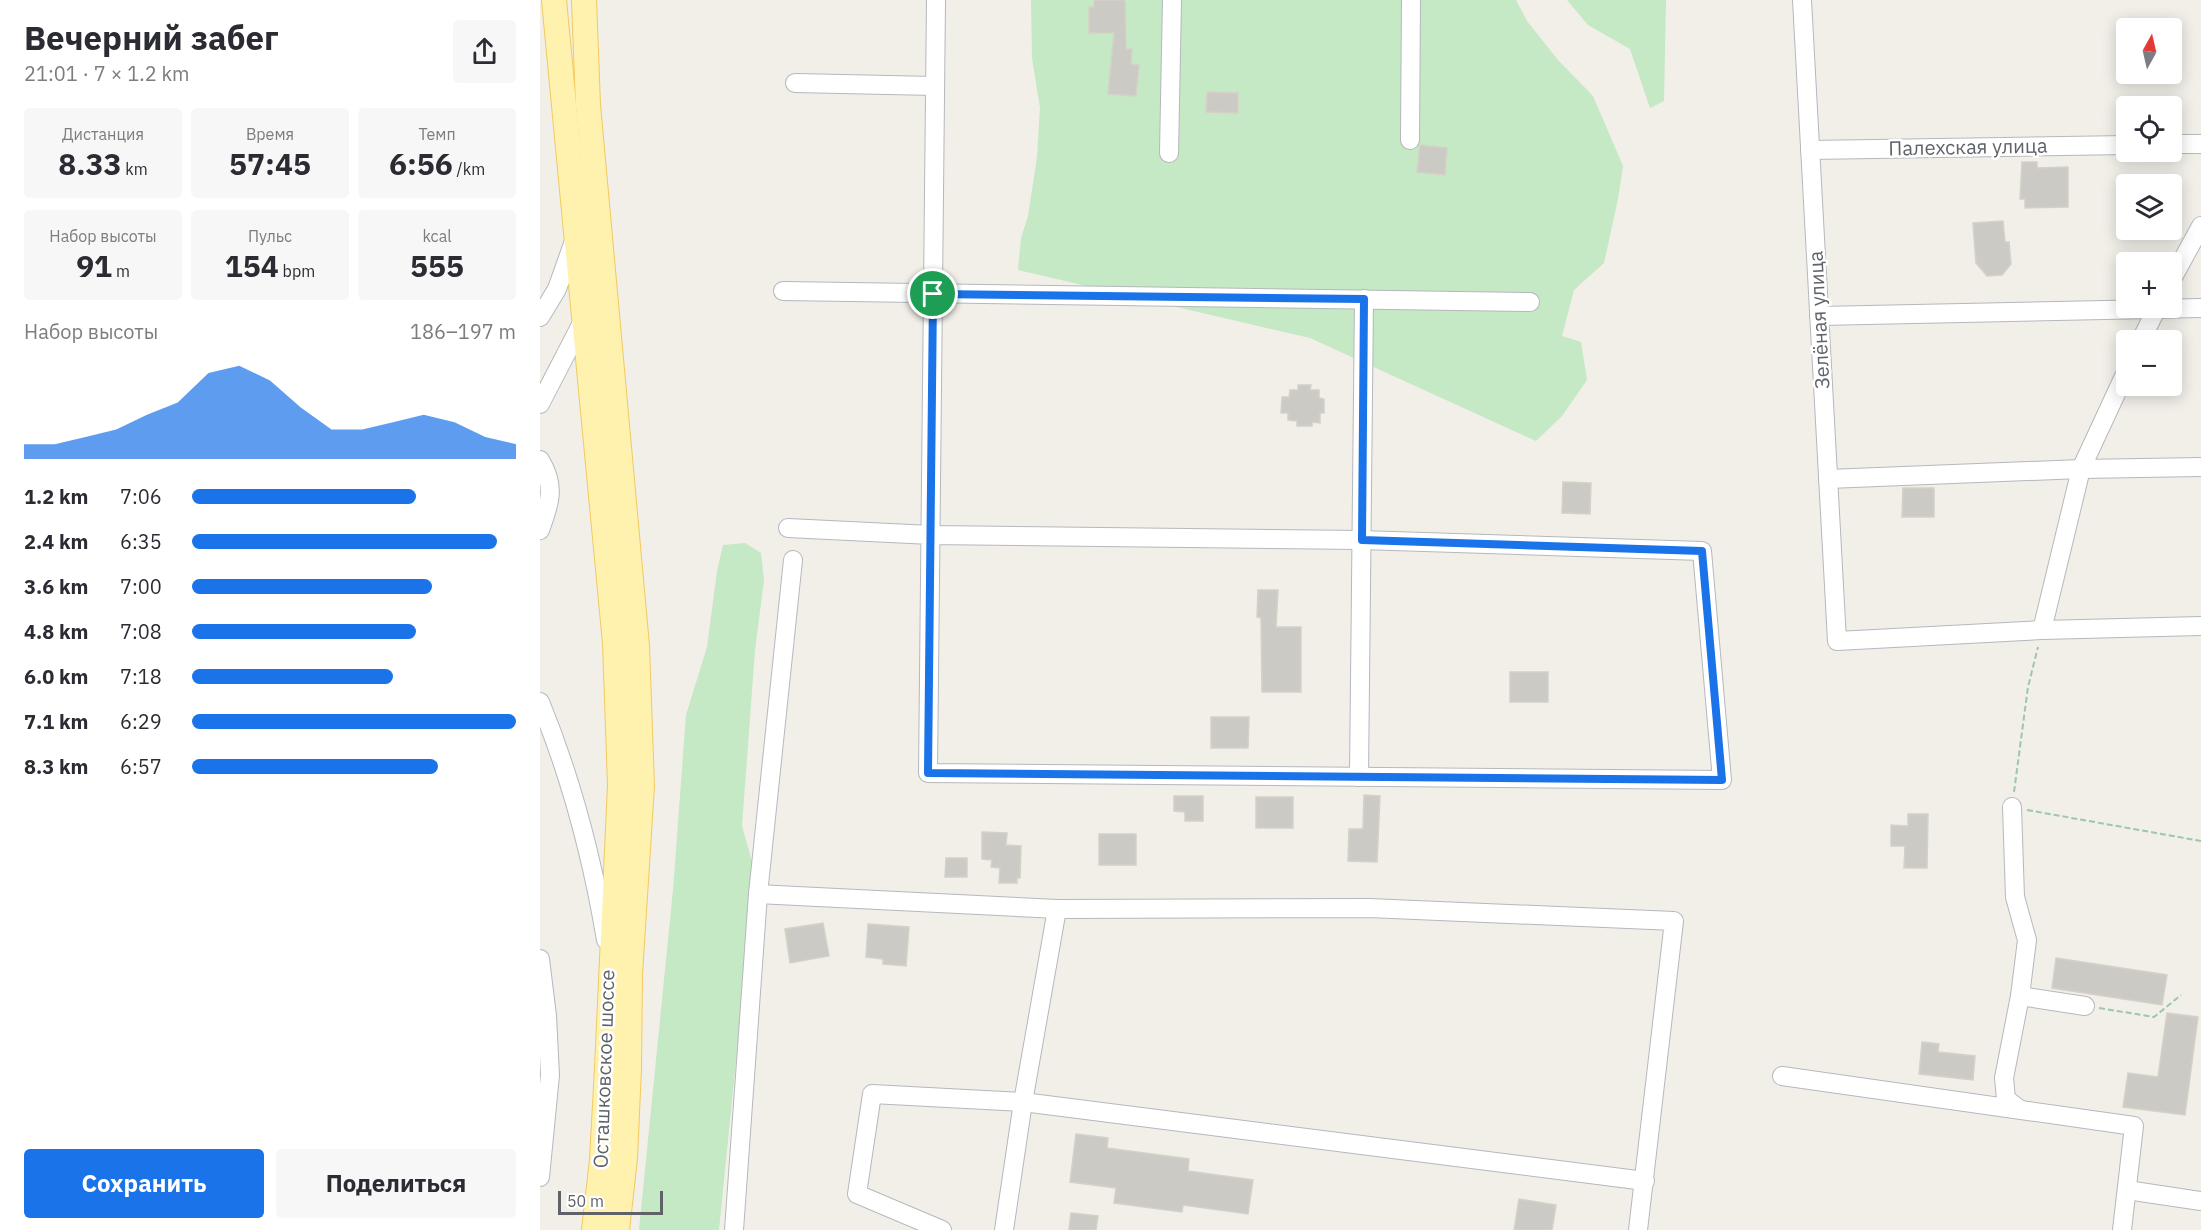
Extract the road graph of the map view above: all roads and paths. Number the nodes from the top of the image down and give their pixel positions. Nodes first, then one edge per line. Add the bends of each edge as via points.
1 (554, 0) edge
2 (584, 0) edge
3 (936, 0) edge
4 (1172, 0) edge
5 (1412, 0) edge
6 (1802, 0) edge
7 (795, 82) dead end
8 (935, 86) junction
9 (1410, 140) dead end
10 (2182, 144) edge
11 (2201, 144) edge
12 (2116, 145) edge
13 (1810, 150) junction
14 (1169, 153) dead end
15 (2201, 226) edge
16 (577, 234) junction
17 (2182, 261) edge
18 (783, 291) dead end
19 (933, 294) junction
20 (1364, 299) junction
21 (1530, 302) dead end
22 (2182, 308) edge
23 (2201, 308) edge
24 (2116, 309) edge
25 (540, 316) edge
26 (1819, 316) junction
27 (584, 319) junction
28 (2116, 394) edge
29 (540, 404) edge
30 (540, 460) edge
31 (2201, 467) edge
32 (2081, 469) junction
33 (1828, 479) junction
34 (788, 528) dead end
35 (540, 530) edge
36 (931, 535) junction
37 (1362, 540) junction
38 (793, 560) dead end
39 (2201, 626) edge
40 (2042, 630) junction
41 (540, 702) edge
42 (1359, 777) junction
43 (2012, 807) junction
44 (2201, 841) edge
45 (758, 894) junction
46 (1057, 909) junction
47 (540, 959) edge
48 (620, 974) junction
49 (2181, 995) dead end
50 (2020, 996) junction
51 (2085, 1006) joint
52 (1782, 1076) dead end
53 (1023, 1102) junction
54 (2019, 1109) junction
55 (540, 1177) edge
56 (1645, 1181) junction
57 (2127, 1191) junction
58 (2201, 1201) edge
59 (594, 1230) edge
60 (616, 1230) edge
61 (734, 1230) edge
62 (942, 1230) edge
63 (1004, 1230) edge
64 (1638, 1230) edge
65 (2122, 1230) edge

1 - 16 main road
2 - 48 main road via 588,105 637,646 642,786
3 - 8 street
4 - 14 street
5 - 9 street
6 - 13 street, Зелёная улица
7 - 8 street
8 - 19 street
10 - 11 street
12 - 13 street, Палехская улица
13 - 26 street, Зелёная улица
15 - 17 street
16 - 25 street via 557,289
16 - 27 main road
18 - 19 street
19 - 20 street
19 - 36 street
20 - 21 street
20 - 37 street
22 - 23 street
24 - 26 street
26 - 33 street, Зелёная улица
27 - 29 street
27 - 48 main road via 615,644
28 - 32 street
30 - 35 street via 549,475 550,503
31 - 32 street
32 - 33 street
32 - 40 street
33 - 40 street, Зелёная улица via 1837,641
34 - 36 street
36 - 37 street
36 - 42 street via 928,773
37 - 42 street
37 - 42 street via 1702,551 1722,780
38 - 45 street
39 - 40 street
40 - 43 path via 2028,687
41 - 48 street, Осташковское шоссе via 575,797
43 - 44 path
43 - 50 street via 2015,897 2027,940
45 - 46 street
45 - 61 street
46 - 53 street
46 - 56 street via 1369,908 1674,921
47 - 55 street via 550,1075
48 - 59 main road, Осташковское шоссе
48 - 60 main road, Осташковское шоссе via 629,1068 625,1158
49 - 51 path via 2154,1017
50 - 51 street
50 - 54 street via 2004,1078 2006,1099
52 - 54 street
53 - 56 street
53 - 62 street via 872,1094 857,1194
53 - 63 street
54 - 57 street via 2134,1126
56 - 64 street
57 - 58 street
57 - 65 street

